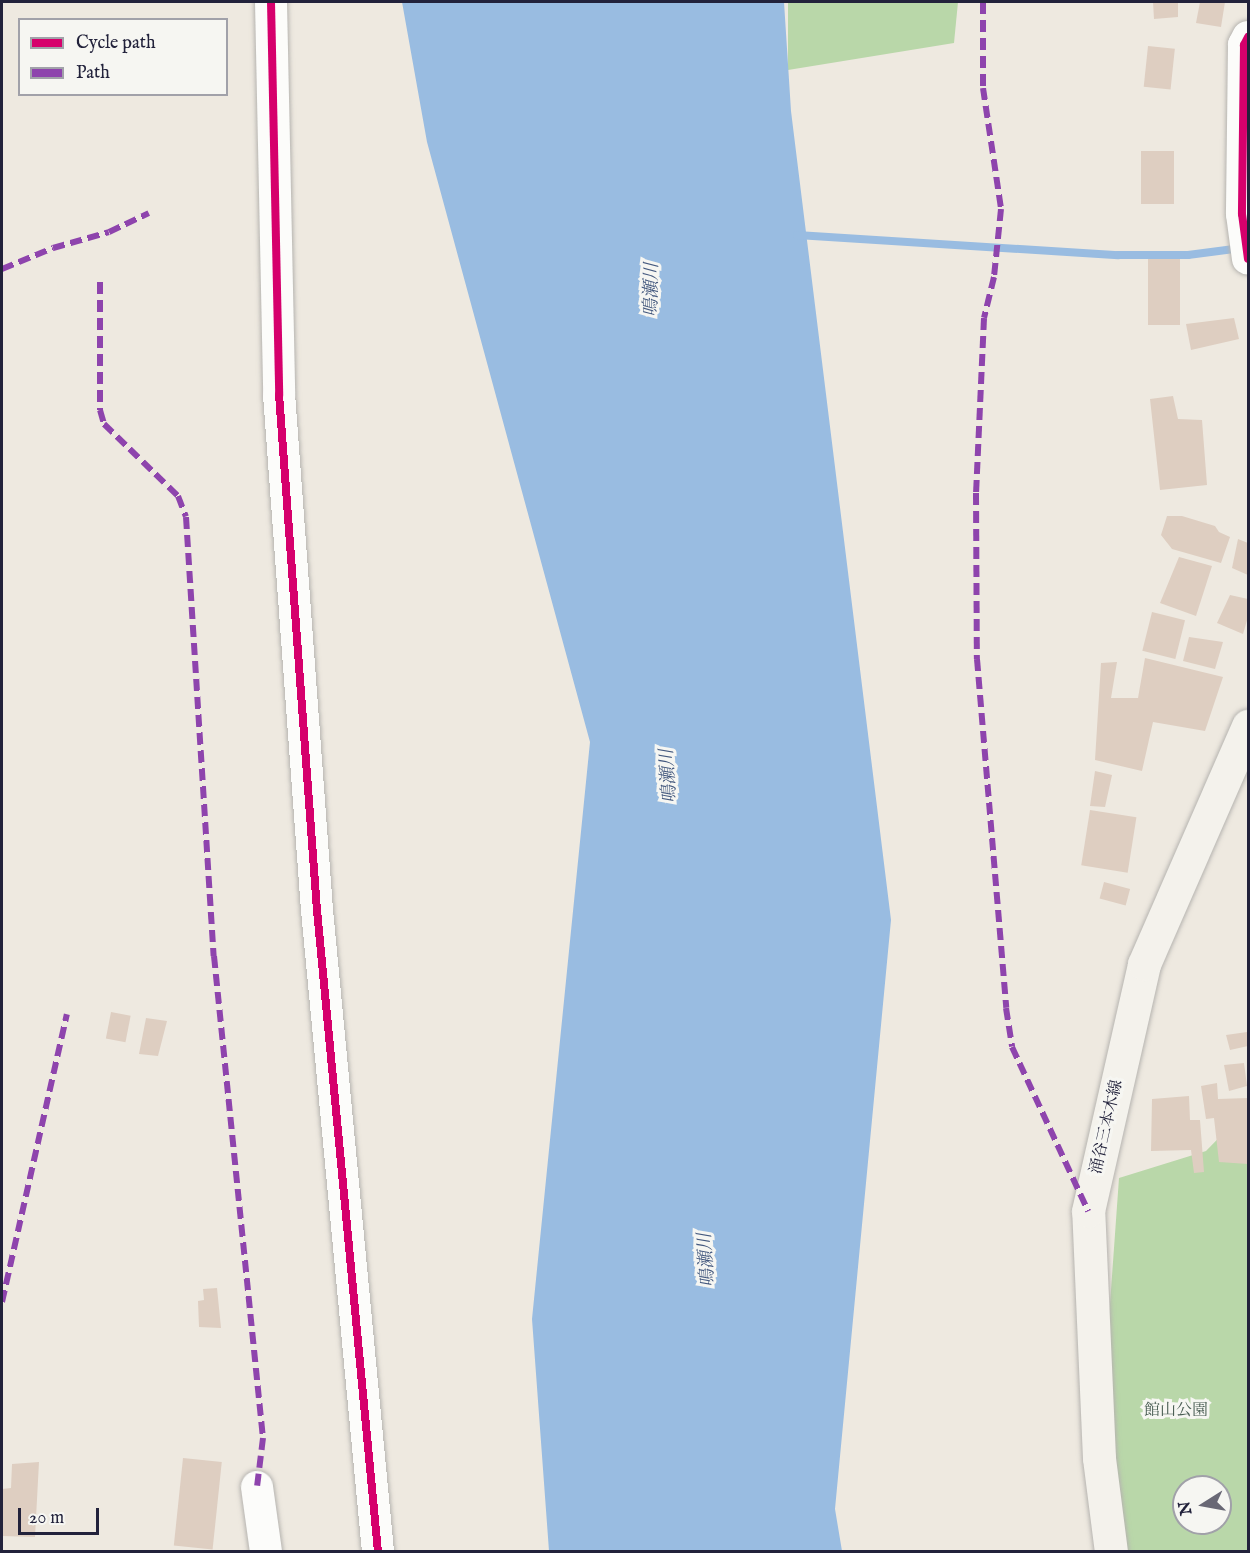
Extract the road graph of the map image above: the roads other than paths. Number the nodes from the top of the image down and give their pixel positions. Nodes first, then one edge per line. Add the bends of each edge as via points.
1 (271, 2) edge
2 (1248, 37) edge
3 (1248, 259) edge
4 (1248, 726) edge
5 (257, 1487) dead end
6 (266, 1551) edge
7 (378, 1551) edge
8 (1111, 1551) edge

1 - 7 street via 280,417 317,910
2 - 3 street via 1244,45 1242,214
4 - 8 main road, 涌谷三本木線 via 1144,964 1088,1211 1100,1465
5 - 6 street

